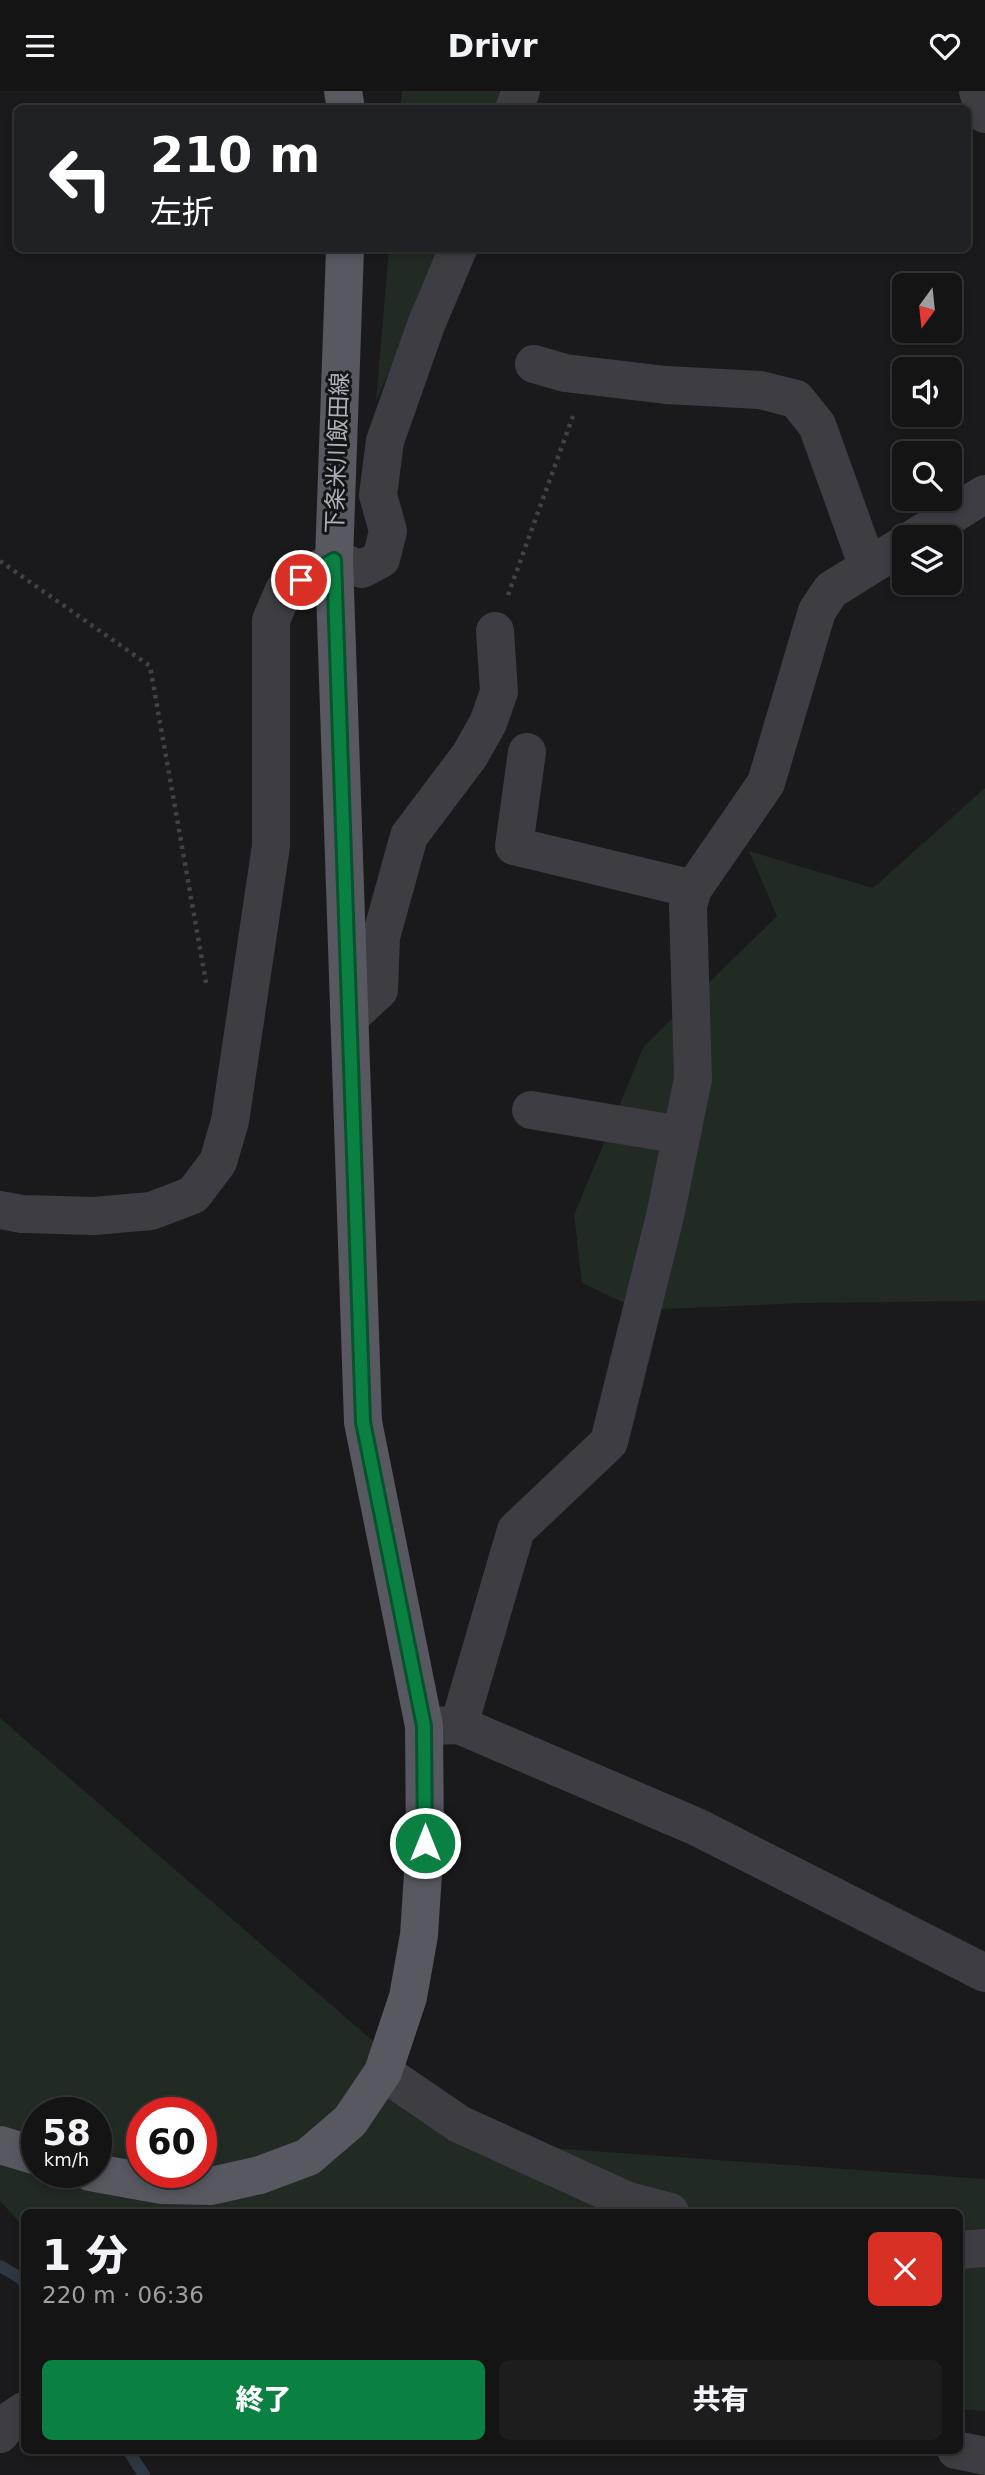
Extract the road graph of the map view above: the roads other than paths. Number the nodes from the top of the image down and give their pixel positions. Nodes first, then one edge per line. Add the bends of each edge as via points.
1 (978, 91) edge
2 (985, 114) edge
3 (345, 252) edge
4 (457, 252) edge
5 (534, 364) dead end
6 (985, 494) edge
7 (935, 525) edge
8 (892, 552) edge
9 (334, 560) junction
10 (868, 567) junction
11 (495, 631) road end
12 (527, 752) dead end
13 (693, 889) junction
14 (349, 1018) junction
15 (531, 1110) dead end
16 (681, 1135) junction
17 (0, 1210) edge
18 (442, 1726) junction
19 (985, 1973) edge
20 (383, 2072) junction
21 (0, 2145) edge
22 (21, 2151) edge
23 (112, 2176) edge
24 (659, 2209) edge
25 (985, 2248) edge
26 (963, 2250) edge
27 (0, 2397) edge
28 (21, 2401) edge
29 (21, 2413) edge
30 (0, 2434) edge
31 (963, 2451) edge
32 (985, 2456) edge

1 - 2 street
3 - 9 main road, 下条米川飯田線
4 - 9 street via 384,441 378,495 388,531 381,559 362,569
5 - 10 street via 587,376 760,390 796,399 817,425
6 - 7 street
8 - 10 street
9 - 14 main road, 下条米川飯田線
9 - 17 street via 284,590 271,620 271,846 230,1121 218,1162 193,1195 151,1211 94,1216
10 - 13 street via 831,590 817,611 766,783
11 - 14 street via 499,692 488,723 410,836 381,937 379,990
12 - 13 street via 514,846
13 - 16 street via 688,906 693,1079
14 - 18 main road, 下条米川飯田線 via 363,1422
15 - 16 street
16 - 18 street via 609,1441 516,1530
18 - 19 street via 697,1827
18 - 20 main road, 下条米川飯田線 via 425,1843 419,1935 408,1997
20 - 23 main road, 下条米川飯田線 via 350,2121 308,2157 211,2186 162,2185
20 - 24 street via 459,2124 628,2201
21 - 22 main road
25 - 26 street
27 - 28 street
29 - 30 street
31 - 32 street

